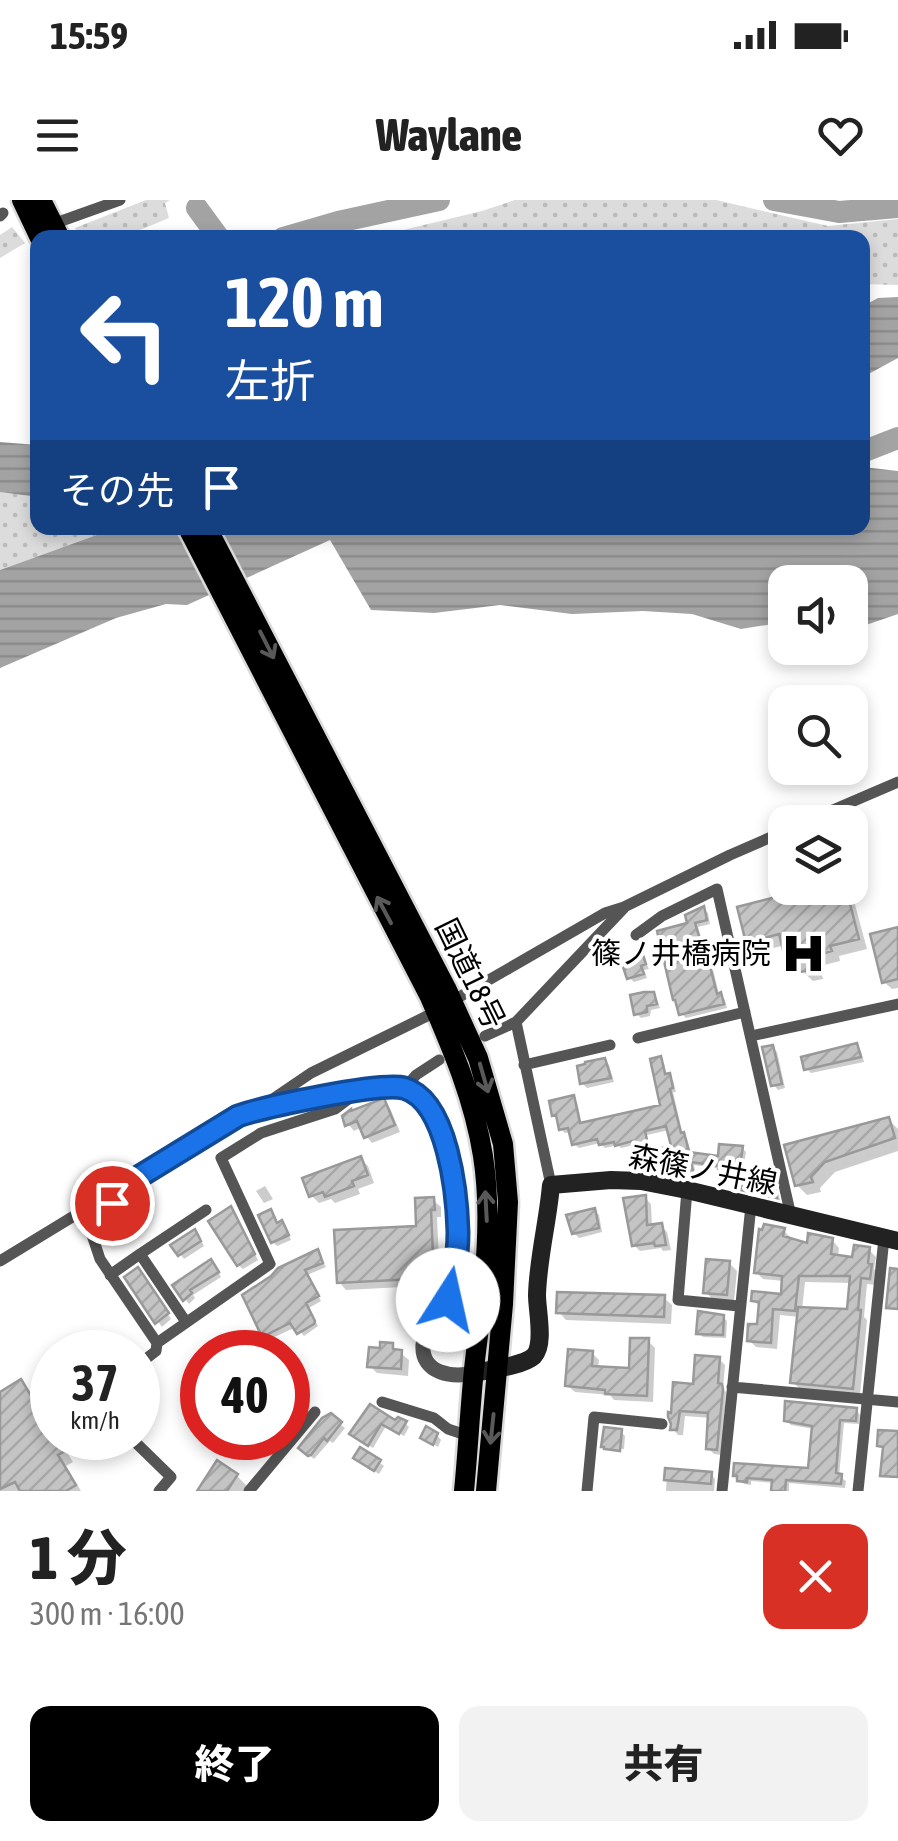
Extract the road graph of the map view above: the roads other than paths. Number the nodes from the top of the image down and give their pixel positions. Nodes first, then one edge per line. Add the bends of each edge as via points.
1 (22, 200) edge
2 (42, 200) edge
3 (120, 200) edge
4 (49, 230) edge
5 (52, 230) edge
6 (61, 230) edge
7 (192, 535) edge
8 (210, 535) edge
9 (898, 782) edge
10 (845, 805) edge
11 (768, 838) edge
12 (624, 907) junction
13 (636, 936) dead end
14 (441, 999) junction
15 (898, 1004) edge
16 (746, 1012) junction
17 (516, 1022) junction
18 (486, 1036) dead end
19 (751, 1036) junction
20 (638, 1038) dead end
21 (610, 1044) dead end
22 (440, 1060) dead end
23 (524, 1065) junction
24 (404, 1088) junction
25 (359, 1091) junction
26 (258, 1109) junction
27 (551, 1185) junction
28 (687, 1190) junction
29 (114, 1192) junction
30 (751, 1205) junction
31 (206, 1210) dead end
32 (791, 1216) junction
33 (891, 1240) edge
34 (140, 1254) junction
35 (0, 1261) edge
36 (110, 1275) junction
37 (739, 1306) junction
38 (186, 1322) junction
39 (147, 1330) edge
40 (160, 1342) edge
41 (498, 1368) junction
42 (474, 1373) junction
43 (732, 1387) junction
44 (867, 1400) junction
45 (382, 1402) dead end
46 (898, 1402) edge
47 (315, 1412) dead end
48 (662, 1424) dead end
49 (469, 1436) junction
50 (155, 1460) edge
51 (488, 1486) edge
52 (159, 1491) edge
53 (249, 1491) edge
54 (464, 1491) edge
55 (587, 1491) edge
56 (722, 1491) edge
57 (858, 1491) edge

1 - 4 highway
2 - 5 highway
3 - 6 street
14 -> 7 highway, 国道18号
8 -> 14 highway, 国道18号
9 - 10 street
11 - 12 street
12 - 14 street
12 - 17 street
13 - 16 street via 718,889
14 - 26 street
14 -> 41 highway, 国道18号 via 478,1058 503,1144 508,1202
42 -> 14 highway, 国道18号 via 488,1218 483,1156
15 - 19 street
16 - 19 street
16 - 20 street
17 - 18 street
17 - 23 street
19 - 32 street
21 - 23 street
22 - 24 street
23 - 27 street
24 - 25 street
24 - 42 street via 438,1123 455,1192 452,1284 423,1346 437,1371
25 - 26 street
25 - 38 street via 335,1109 260,1134 221,1158 270,1264
26 - 29 street
27 - 28 main road, 森篠ノ井線 via 641,1181
27 - 41 main road via 537,1291 538,1350 523,1363
28 - 30 main road, 森篠ノ井線
28 - 37 street via 678,1300
29 - 35 street
29 - 36 street via 112,1203 88,1223
30 - 32 main road, 森篠ノ井線
30 - 37 street
31 - 34 street
32 - 33 main road, 森篠ノ井線
33 - 44 street
34 - 36 street
34 - 38 street
36 - 39 street
37 - 43 street
38 - 40 street
41 - 42 main road
41 -> 51 highway, 国道18号
42 - 49 highway, 国道18号
43 - 44 street
43 - 56 street
44 - 46 street
44 - 57 street
45 - 49 street
47 - 53 street
48 - 55 street via 594,1417
49 - 54 highway, 国道18号
50 - 52 street via 172,1477

